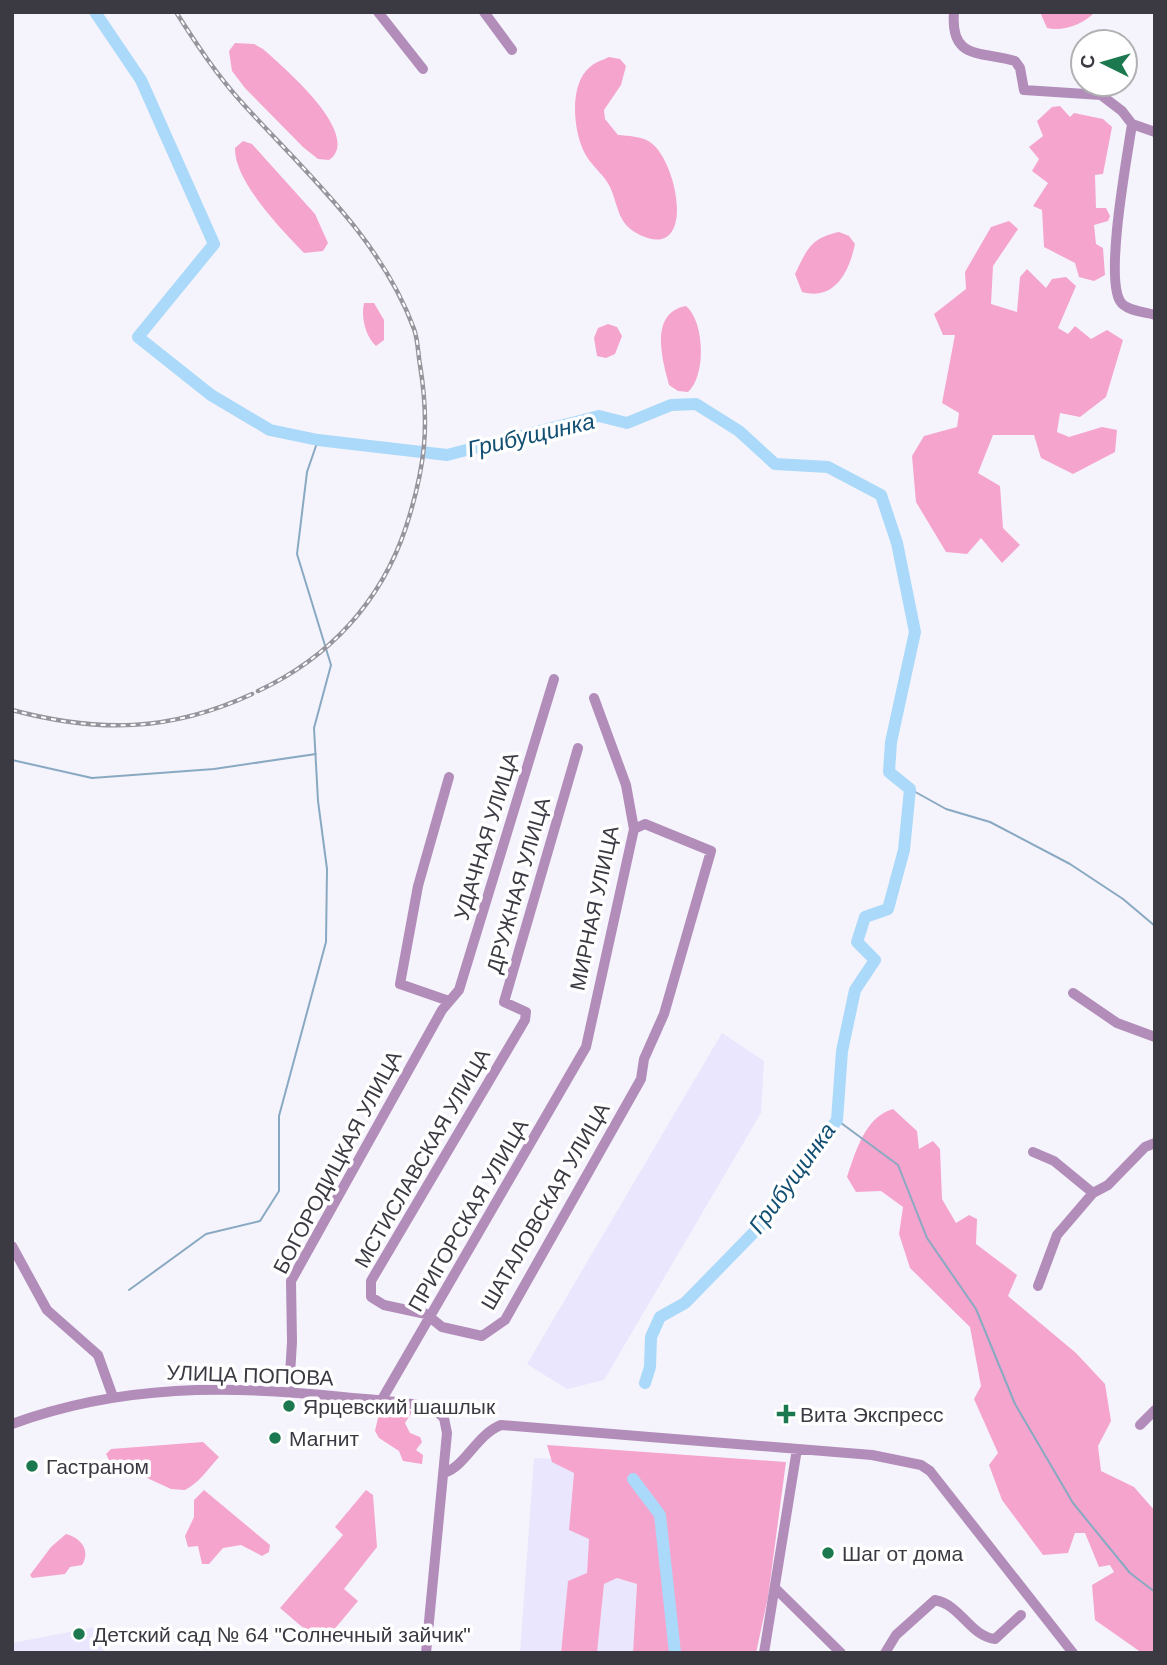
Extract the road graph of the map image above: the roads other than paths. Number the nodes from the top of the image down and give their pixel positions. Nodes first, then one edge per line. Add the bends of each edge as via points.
1 (378, 12) edge
2 (484, 12) edge
3 (954, 12) edge
4 (512, 50) dead end
5 (423, 69) dead end
6 (1132, 124) junction
7 (1155, 132) edge
8 (1155, 315) edge
9 (554, 679) dead end
10 (594, 698) dead end
11 (578, 748) dead end
12 (449, 778) dead end
13 (634, 829) junction
14 (1073, 993) dead end
15 (449, 1001) junction
16 (525, 1020) joint
17 (1155, 1037) edge
18 (586, 1047) joint
19 (1155, 1143) edge
20 (1033, 1152) dead end
21 (1093, 1193) junction
22 (12, 1247) edge
23 (1038, 1286) dead end
24 (431, 1319) junction
25 (289, 1391) junction
26 (113, 1397) junction
27 (381, 1401) junction
28 (1155, 1410) edge
29 (12, 1424) edge
30 (1140, 1425) dead end
31 (797, 1450) junction
32 (444, 1473) junction
33 (776, 1589) junction
34 (1021, 1615) dead end
35 (426, 1653) edge
36 (764, 1653) edge
37 (841, 1653) edge
38 (885, 1653) edge
39 (1073, 1653) edge

1 - 5 street
2 - 4 street
3 - 6 street via 954,38 963,50 1016,61 1024,90 1101,95
6 - 7 street
6 - 8 street via 1118,212 1116,277 1119,300 1125,306
9 - 15 street, УДАЧНАЯ УЛИЦА via 459,990
10 - 13 street, МИРНАЯ УЛИЦА via 626,785
11 - 16 street, ДРУЖНАЯ УЛИЦА via 504,1002 526,1012
12 - 15 street via 418,886 400,984
13 - 18 street, МИРНАЯ УЛИЦА
13 - 24 street, ШАТАЛОВСКАЯ УЛИЦА via 645,824 711,851 641,1079 505,1320 482,1336 442,1327
14 - 17 street via 1117,1023
15 - 25 street, БОГОРОДИЦКАЯ УЛИЦА via 291,1281
16 - 24 street, МСТИСЛАВСКАЯ УЛИЦА via 371,1281 371,1297
18 - 24 street, ПРИГОРСКАЯ УЛИЦА
19 - 21 street
20 - 21 street via 1054,1161
21 - 23 street via 1057,1235
22 - 26 street via 47,1310 98,1355
24 - 27 street, ПРИГОРСКАЯ УЛИЦА
25 - 26 street, УЛИЦА ПОПОВА via 186,1389
25 - 27 street, УЛИЦА ПОПОВА
26 - 29 street, УЛИЦА ПОПОВА
27 - 32 street, УЛИЦА ПОПОВА via 433,1408 444,1418
28 - 30 street
31 - 32 street via 501,1425 487,1431
31 - 33 street
31 - 39 street via 872,1455 930,1471
32 - 35 street
33 - 36 street
33 - 37 street
34 - 38 street via 995,1639 983,1637 948,1603 935,1600 896,1635

